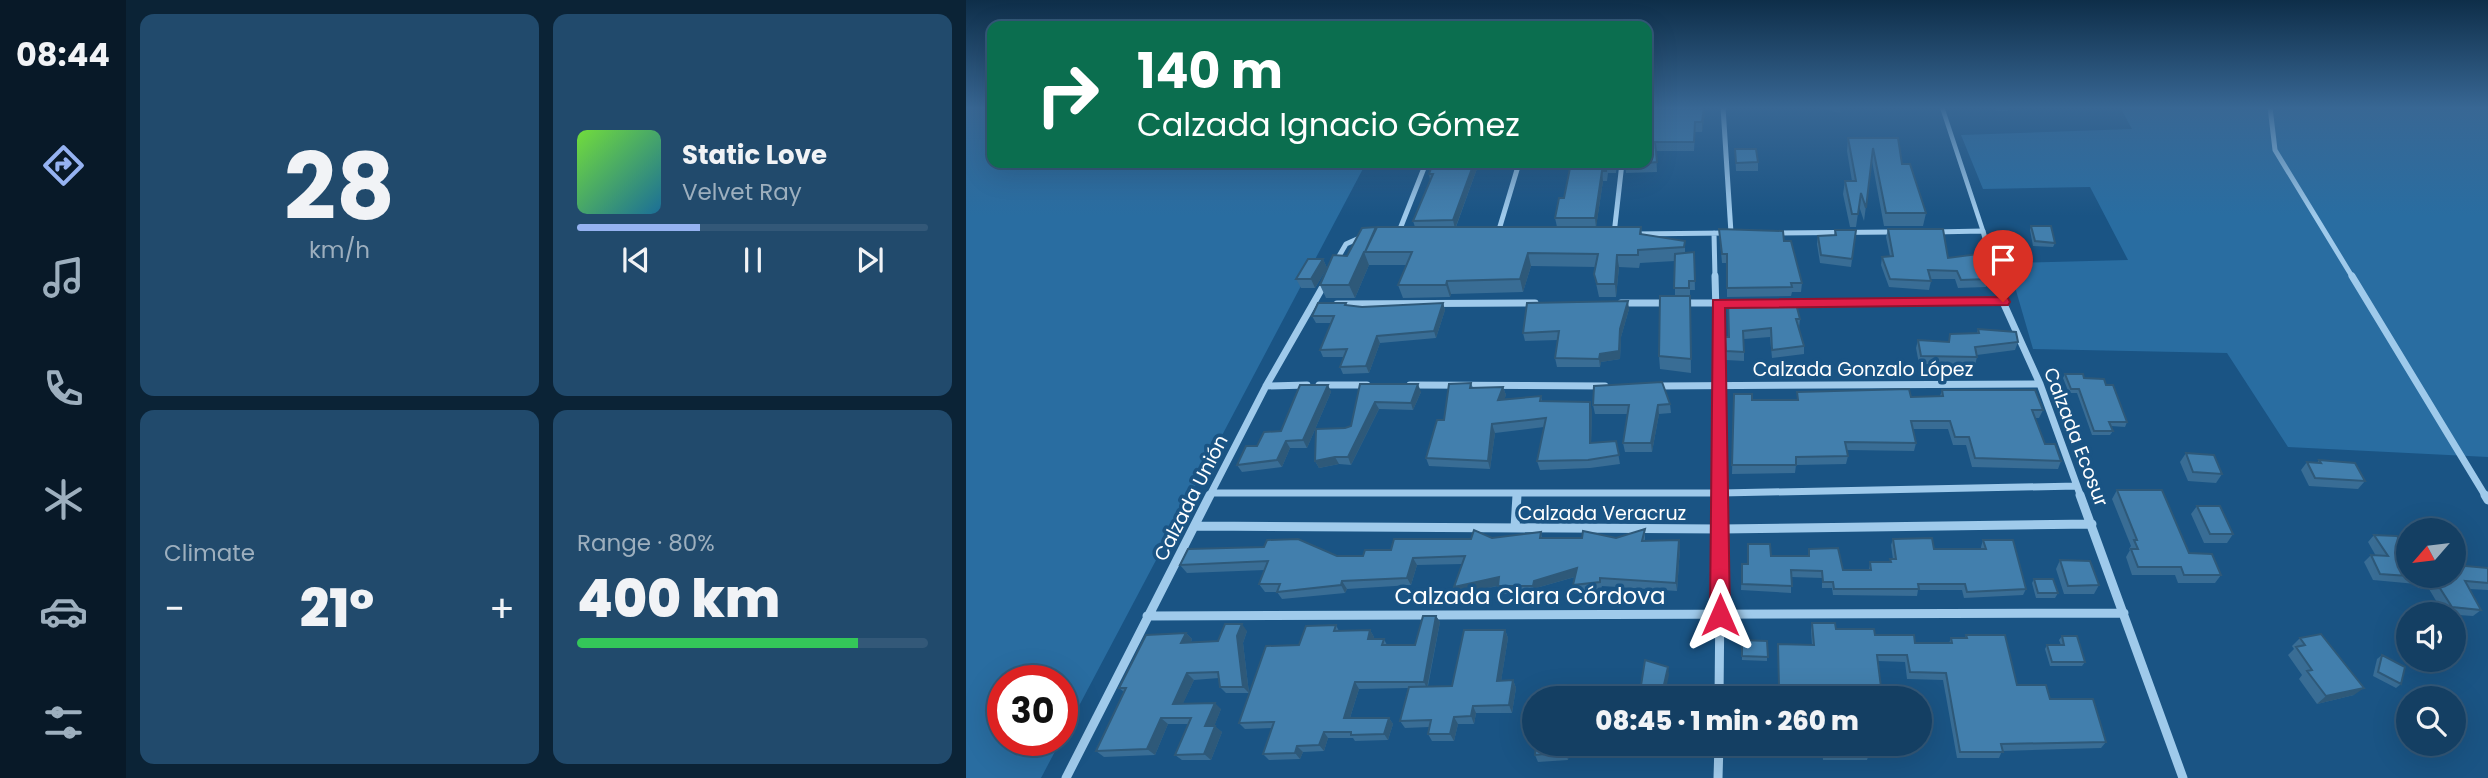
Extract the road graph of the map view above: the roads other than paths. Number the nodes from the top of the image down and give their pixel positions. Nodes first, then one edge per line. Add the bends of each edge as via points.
1 (1725, 143) edge
2 (1954, 143) edge
3 (2274, 143) edge
4 (1424, 168) edge
5 (1518, 168) edge
6 (1621, 168) edge
7 (1983, 231) junction
8 (1899, 232) edge
9 (1927, 232) edge
10 (1485, 233) edge
11 (1498, 233) junction
12 (1511, 233) edge
13 (1714, 233) junction
14 (1731, 233) junction
15 (1745, 233) edge
16 (1773, 233) edge
17 (1601, 234) edge
18 (1614, 234) junction
19 (1376, 235) edge
20 (1387, 235) edge
21 (1397, 235) junction
22 (1410, 235) edge
23 (2003, 302) junction
24 (1315, 303) junction
25 (1537, 303) edge
26 (1607, 303) edge
27 (1718, 303) junction
28 (1745, 303) edge
29 (1786, 303) edge
30 (2040, 384) junction
31 (1377, 385) edge
32 (1404, 385) edge
33 (1266, 386) junction
34 (1609, 386) edge
35 (1650, 386) edge
36 (1718, 386) junction
37 (2077, 486) junction
38 (1212, 493) junction
39 (1517, 493) junction
40 (1721, 493) junction
41 (2488, 500) edge
42 (2092, 524) junction
43 (1196, 526) junction
44 (1515, 528) junction
45 (1721, 529) junction
46 (2123, 612) junction
47 (1720, 615) junction
48 (1147, 616) junction
49 (1719, 686) edge
50 (1719, 756) edge
51 (1066, 778) edge
52 (1718, 778) edge
53 (2183, 778) edge

1 - 14 street
2 - 7 lane, Calzada Ecosur
3 - 41 street
4 - 21 street
5 - 11 street
6 - 18 street
7 - 9 street
7 - 23 street, Calzada Ecosur
8 - 16 street
10 - 11 street
11 - 12 street
13 - 14 street
13 - 18 street
13 - 27 street
14 - 15 street
17 - 18 street
19 - 24 street, Calzada Unión via 1344,245
20 - 21 street
21 - 22 street
23 - 29 street
23 - 30 street, Calzada Ecosur
24 - 25 street
24 - 33 street, Calzada Unión
26 - 27 street
27 - 28 street
27 - 36 street
30 - 36 street, Calzada Gonzalo López
30 - 37 street, Calzada Ecosur
31 - 33 street
32 - 34 street
33 - 38 street, Calzada Unión
35 - 36 street, Calzada Gonzalo López
36 - 40 street
37 - 40 street, Calzada Veracruz
37 - 42 street, Calzada Ecosur
38 - 39 street, Calzada Veracruz
38 - 43 street, Calzada Unión
39 - 40 street, Calzada Veracruz
39 - 44 street
40 - 45 street
42 - 45 street, Calzada Veracruz
42 - 46 street, Calzada Ecosur
43 - 44 street, Calzada Veracruz
43 - 48 street, Calzada Unión
44 - 45 street, Calzada Veracruz
45 - 47 street
46 - 47 street, Calzada Clara Córdova
46 - 53 street, Calzada Ecosur
47 - 48 street, Calzada Clara Córdova
47 - 49 street
48 - 51 street, Calzada Unión
50 - 52 street

